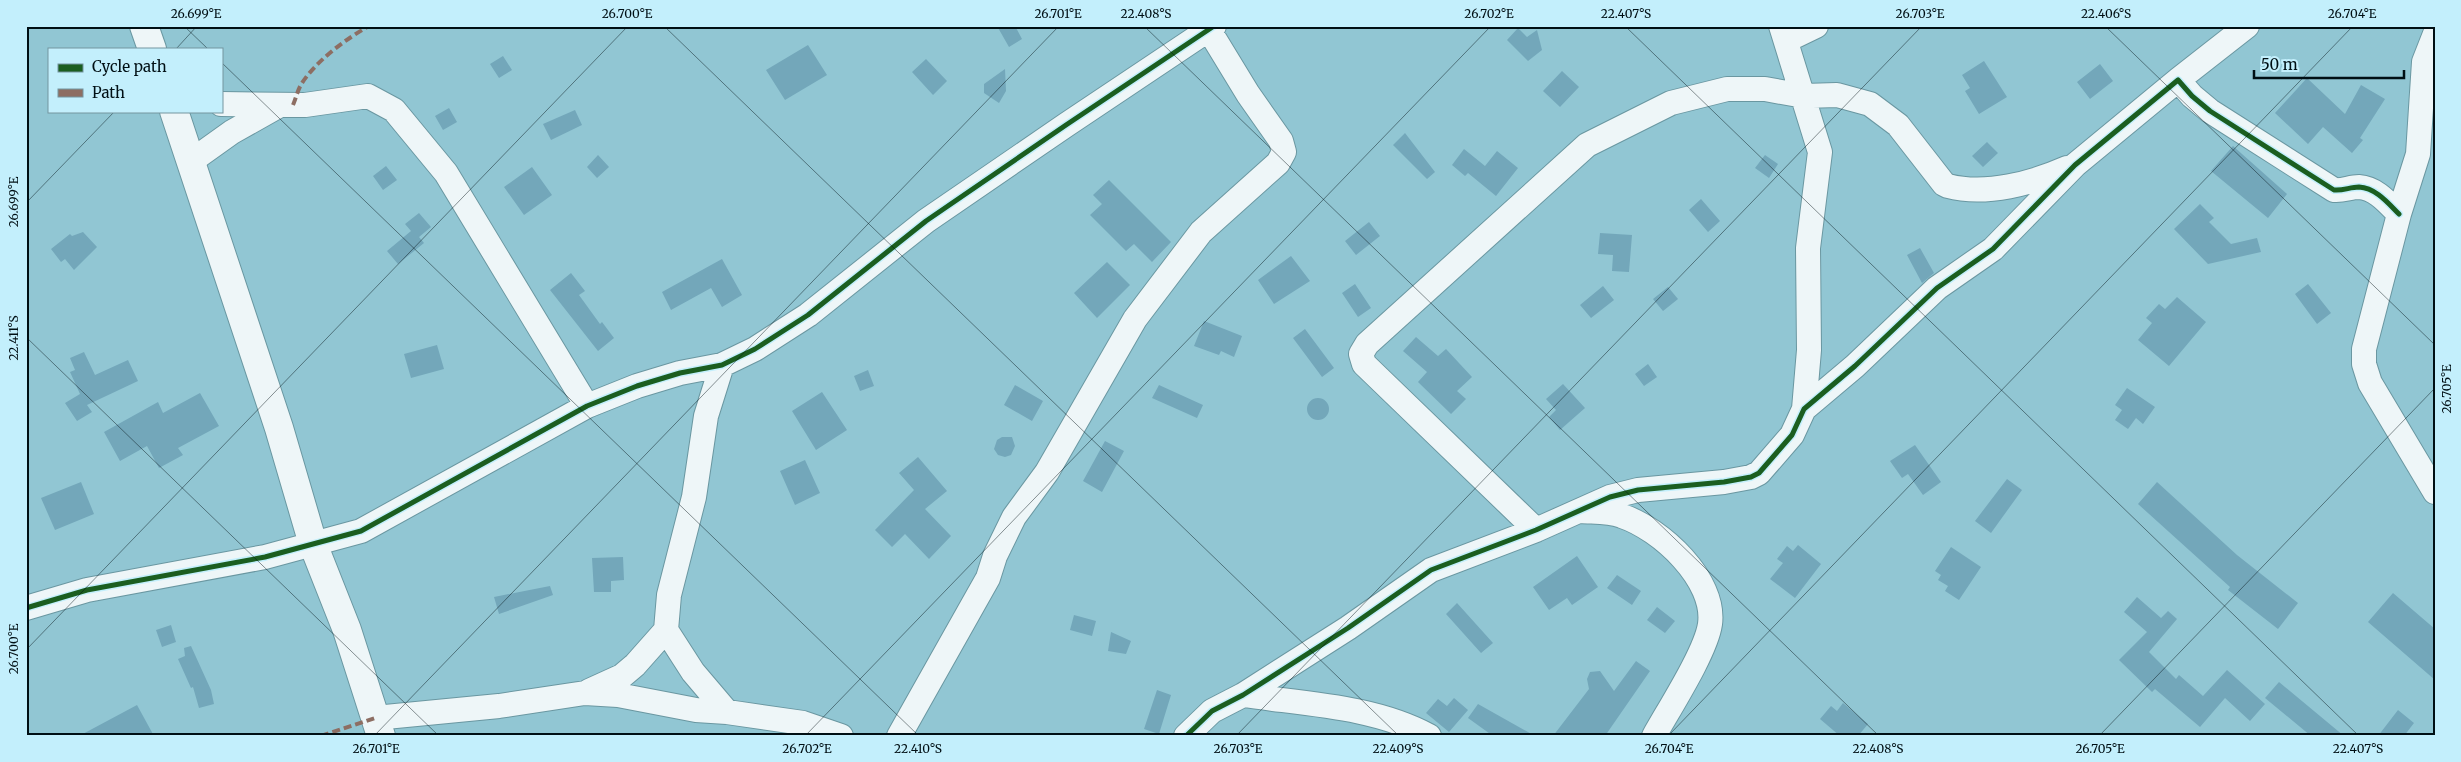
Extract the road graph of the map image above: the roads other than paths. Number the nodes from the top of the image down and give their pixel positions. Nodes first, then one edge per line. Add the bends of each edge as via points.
1 (144, 26) edge
2 (1816, 26) edge
3 (2247, 26) edge
4 (1212, 28) edge
5 (1784, 33) edge
6 (2435, 34) edge
7 (152, 48) edge
8 (2178, 80) junction
9 (1804, 96) junction
10 (222, 104) edge
11 (282, 104) junction
12 (174, 112) edge
13 (190, 162) junction
14 (2075, 165) junction
15 (2398, 214) junction
16 (722, 365) junction
17 (587, 406) junction
18 (1804, 409) junction
19 (2435, 492) edge
20 (1581, 511) junction
21 (1536, 530) junction
22 (313, 544) junction
23 (26, 608) edge
24 (666, 630) junction
25 (585, 693) junction
26 (1243, 695) junction
27 (727, 712) junction
28 (378, 727) edge
29 (841, 736) edge
30 (899, 736) edge
31 (1186, 736) edge
32 (1429, 736) edge
33 (1654, 736) edge

1 - 7 street
2 - 5 street
3 - 8 street
4 - 16 street via 926,221 781,334
4 - 30 street via 1248,94 1282,141 1284,152 1278,163 1200,232 1135,319 1047,472 1014,517 988,578
5 - 9 street
6 - 15 street via 2424,62 2418,154
8 - 14 street
8 - 15 street via 2210,110 2334,190 2367,189 2382,197
9 - 14 street via 1837,95 1870,104 1898,125 1944,184 1956,188 2008,186 2040,180
9 - 18 street via 1820,152 1808,248 1809,350
9 - 21 street via 1765,89 1727,90 1671,103 1587,144 1367,344 1361,354 1364,364
10 - 11 street
11 - 13 street via 232,132
11 - 17 street via 305,105 368,96 394,110 446,173
12 - 13 street
13 - 22 street
14 - 18 street via 1993,249 1930,294 1855,366
15 - 19 street via 2364,349 2364,364 2370,383
16 - 17 street via 680,373
16 - 24 street via 706,416 694,497 669,595
17 - 22 street via 361,531
18 - 20 street via 1792,435 1766,466 1750,477 1638,490 1610,497
20 - 21 street
20 - 33 street via 1621,515 1648,528 1677,551 1702,586 1711,608 1704,644
21 - 26 street via 1431,570
22 - 23 street via 265,557 87,590
22 - 28 street via 347,630
24 - 25 street via 622,676
24 - 27 street via 693,672
25 - 27 street
25 - 28 street
26 - 31 street via 1212,712
26 - 32 street via 1396,721
27 - 29 street via 803,723

